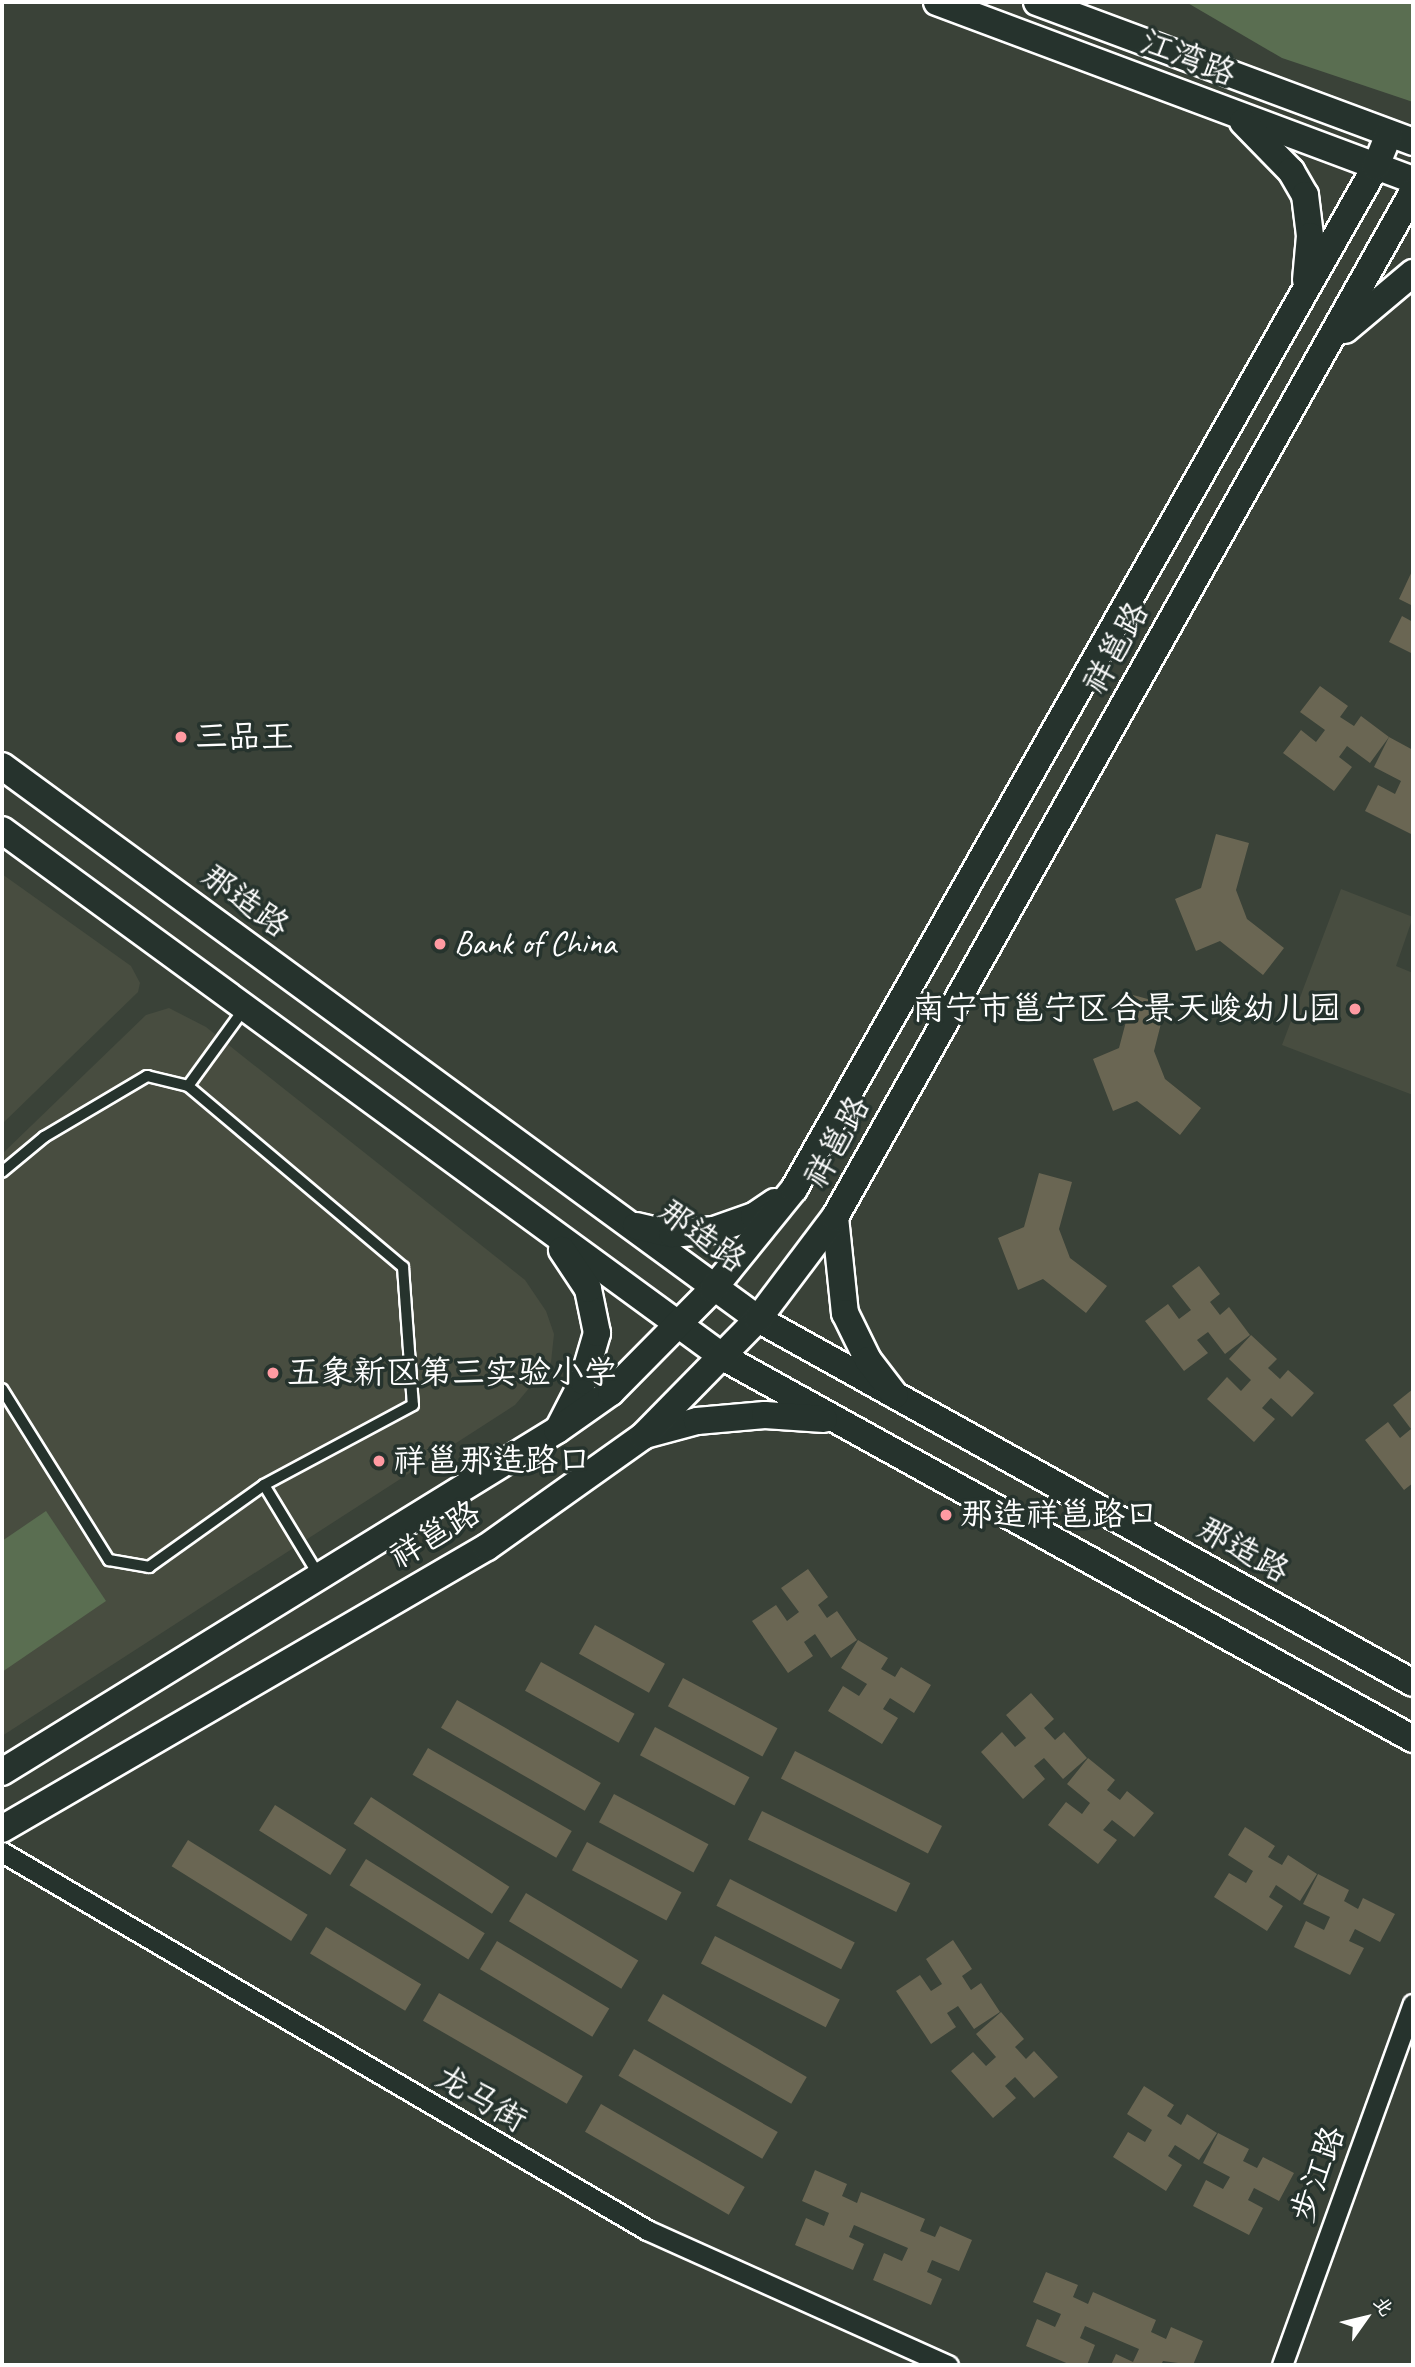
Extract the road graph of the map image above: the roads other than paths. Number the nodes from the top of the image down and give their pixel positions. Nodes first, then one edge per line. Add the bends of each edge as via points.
1 (937, 2) edge
2 (1037, 2) edge
3 (1231, 111) junction
4 (1401, 138) edge
5 (1376, 166) junction
6 (1413, 180) edge
7 (1413, 192) edge
8 (1413, 273) edge
9 (1306, 289) junction
10 (1325, 347) junction
11 (2, 766) edge
12 (2, 830) edge
13 (244, 1008) junction
14 (188, 1086) junction
15 (2, 1172) edge
16 (794, 1189) junction
17 (835, 1217) junction
18 (625, 1223) junction
19 (551, 1234) junction
20 (713, 1289) junction
21 (758, 1319) junction
22 (677, 1327) junction
23 (723, 1357) junction
24 (2, 1389) edge
25 (900, 1402) junction
26 (832, 1420) junction
27 (557, 1430) junction
28 (643, 1436) junction
29 (264, 1486) junction
30 (321, 1579) junction
31 (1413, 1683) edge
32 (1413, 1739) edge
33 (2, 1772) edge
34 (2, 1829) edge
35 (2, 1853) edge
36 (1413, 2004) edge
37 (948, 2365) edge
38 (1282, 2365) edge

1 - 3 street, 江湾路
2 - 4 street, 江湾路
3 - 5 street, 江湾路
3 - 9 street via 1265,141 1305,195 1310,236
4 - 5 street, 祥邕路
5 - 6 street, 江湾路
5 - 9 street, 祥邕路
7 - 10 street, 祥邕路
8 - 10 street
9 - 16 street, 祥邕路
10 - 17 street, 祥邕路
11 - 18 street, 那造路
12 - 13 street
13 - 14 lane
13 - 19 street
14 - 15 lane via 147,1076 44,1137
14 - 29 lane via 402,1267 413,1405
16 - 18 street via 754,1216 713,1230 672,1234
16 - 20 street, 祥邕路
17 - 21 street, 祥邕路
17 - 25 street via 845,1313 868,1360
18 - 20 street, 那造路
19 - 22 street
19 - 27 street via 588,1289 597,1333 583,1381
20 - 21 street, 那造路
20 - 22 street, 祥邕路
21 - 23 street, 祥邕路
21 - 25 street, 那造路
22 - 23 street
22 - 27 street, 祥邕路 via 611,1392
23 - 26 street
23 - 28 street, 祥邕路
24 - 29 lane via 109,1560 149,1567
25 - 31 street, 那造路
26 - 28 street via 765,1415 697,1421
26 - 32 street
27 - 30 street, 祥邕路
28 - 34 street, 祥邕路 via 487,1547
29 - 30 lane
30 - 33 street, 祥邕路
35 - 37 street, 龙马街 via 647,2230
36 - 38 street, 步江路

